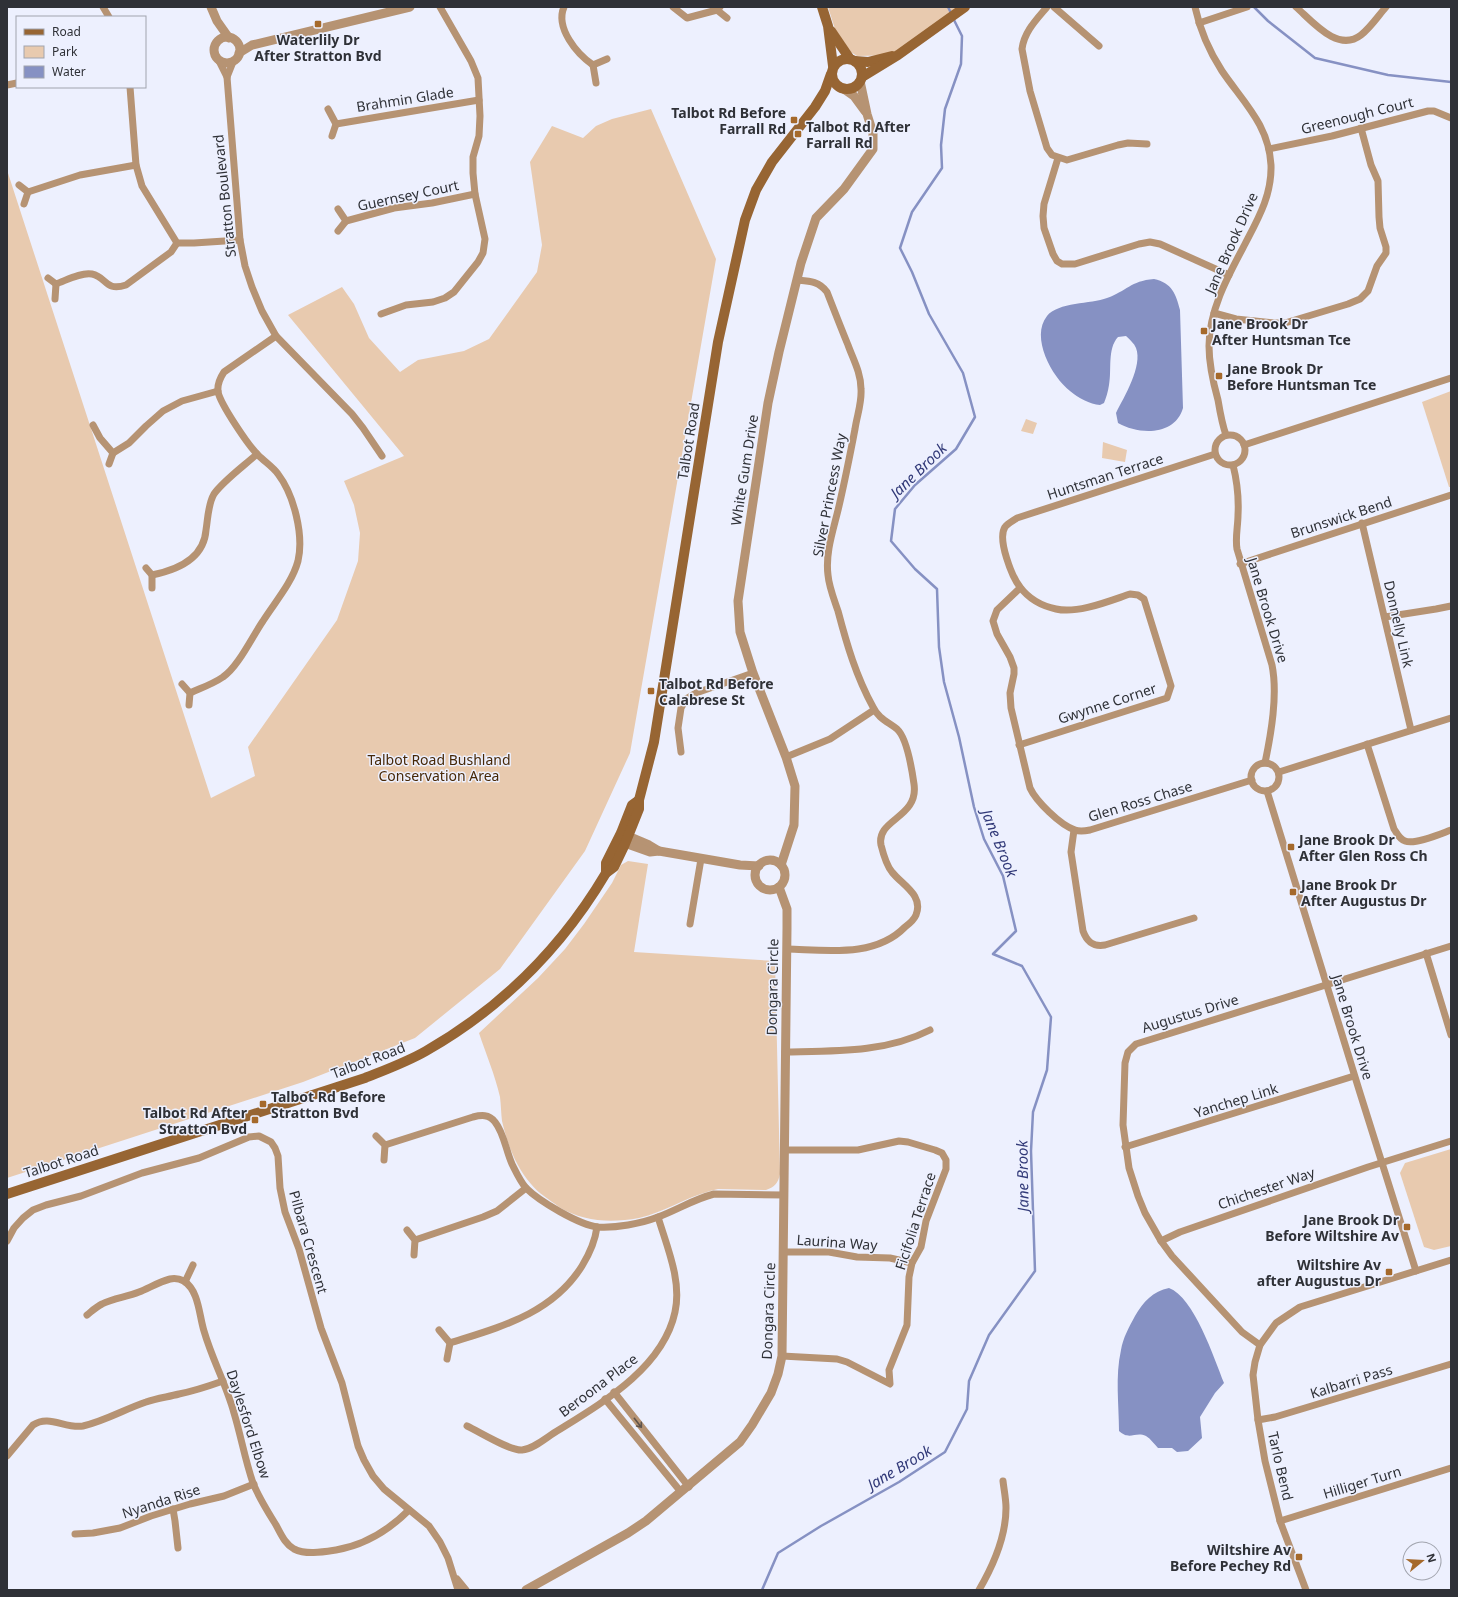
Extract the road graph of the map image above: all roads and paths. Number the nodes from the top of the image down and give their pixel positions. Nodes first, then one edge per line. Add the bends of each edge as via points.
1 (103, 7) edge
2 (211, 7) edge
3 (410, 7) edge
4 (440, 7) edge
5 (564, 7) edge
6 (673, 7) edge
7 (822, 7) edge
8 (964, 7) edge
9 (1047, 7) edge
10 (1054, 7) edge
11 (1195, 7) edge
12 (1296, 7) edge
13 (1386, 7) edge
14 (718, 8) edge
15 (1246, 8) edge
16 (108, 16) edge
17 (727, 18) dead end
18 (217, 21) junction
19 (1199, 23) junction
20 (828, 26) junction
21 (232, 39) junction
22 (218, 41) junction
23 (252, 45) junction
24 (1099, 46) dead end
25 (239, 53) junction
26 (898, 55) junction
27 (606, 59) dead end
28 (852, 60) junction
29 (219, 61) junction
30 (233, 62) junction
31 (593, 65) junction
32 (832, 70) junction
33 (227, 77) junction
34 (861, 79) junction
35 (596, 83) dead end
36 (130, 88) edge
37 (842, 88) junction
38 (479, 100) junction
39 (815, 107) junction
40 (328, 109) dead end
41 (867, 114) junction
42 (1451, 118) edge
43 (336, 124) junction
44 (1361, 128) junction
45 (332, 136) dead end
46 (1147, 144) dead end
47 (1269, 149) junction
48 (1058, 158) junction
49 (136, 166) junction
50 (19, 185) dead end
51 (28, 192) junction
52 (475, 194) junction
53 (24, 204) dead end
54 (338, 209) dead end
55 (346, 221) junction
56 (338, 231) dead end
57 (240, 240) junction
58 (177, 243) junction
59 (1229, 275) junction
60 (48, 278) dead end
61 (797, 280) junction
62 (56, 284) junction
63 (56, 299) dead end
64 (1214, 313) junction
65 (382, 314) dead end
66 (276, 336) junction
67 (1451, 378) edge
68 (218, 391) junction
69 (93, 424) dead end
70 (1226, 435) junction
71 (1244, 445) junction
72 (113, 453) junction
73 (257, 454) junction
74 (1215, 454) junction
75 (382, 456) dead end
76 (109, 464) dead end
77 (1233, 464) junction
78 (1451, 494) edge
79 (1362, 523) junction
80 (1004, 528) joint
81 (1240, 564) junction
82 (146, 568) dead end
83 (152, 575) junction
84 (152, 588) dead end
85 (1020, 588) junction
86 (1451, 606) edge
87 (1385, 617) junction
88 (753, 673) junction
89 (182, 684) dead end
90 (190, 693) junction
91 (189, 705) dead end
92 (874, 710) junction
93 (1451, 718) edge
94 (1411, 730) junction
95 (1367, 744) junction
96 (1019, 745) junction
97 (681, 752) dead end
98 (786, 757) junction
99 (1265, 763) junction
100 (1279, 772) junction
101 (1252, 780) junction
102 (1268, 791) junction
103 (1074, 830) junction
104 (1451, 830) edge
105 (623, 839) junction
106 (788, 848) junction
107 (701, 858) junction
108 (772, 860) junction
109 (781, 865) junction
110 (757, 869) junction
111 (774, 888) junction
112 (1194, 918) dead end
113 (690, 924) dead end
114 (1451, 946) edge
115 (787, 949) junction
116 (1426, 953) junction
117 (1326, 984) junction
118 (930, 1030) dead end
119 (1451, 1035) edge
120 (785, 1052) junction
121 (1354, 1076) junction
122 (376, 1136) dead end
123 (1451, 1141) edge
124 (385, 1145) junction
125 (1125, 1148) junction
126 (785, 1150) junction
127 (384, 1160) dead end
128 (1381, 1163) junction
129 (526, 1188) junction
130 (7, 1194) edge
131 (784, 1194) junction
132 (658, 1217) junction
133 (597, 1227) junction
134 (407, 1230) dead end
135 (415, 1240) junction
136 (7, 1241) edge
137 (1161, 1241) junction
138 (784, 1252) junction
139 (414, 1255) dead end
140 (1451, 1260) edge
141 (912, 1263) junction
142 (193, 1265) dead end
143 (1416, 1271) junction
144 (185, 1282) junction
145 (87, 1315) dead end
146 (439, 1330) dead end
147 (450, 1343) junction
148 (1260, 1345) junction
149 (782, 1356) junction
150 (447, 1359) dead end
151 (1451, 1364) edge
152 (223, 1381) junction
153 (614, 1392) junction
154 (605, 1399) junction
155 (1258, 1420) junction
156 (467, 1426) dead end
157 (7, 1456) edge
158 (1451, 1468) edge
159 (1003, 1481) dead end
160 (254, 1484) junction
161 (685, 1490) junction
162 (173, 1509) junction
163 (409, 1510) junction
164 (1280, 1520) junction
165 (75, 1534) dead end
166 (178, 1548) dead end
167 (455, 1578) junction
168 (458, 1590) edge
169 (466, 1590) edge
170 (526, 1590) edge
171 (979, 1590) edge
172 (1306, 1590) edge

1 - 16 street
2 - 18 street
3 - 23 street
4 - 38 street via 472,63 478,78
5 - 31 street via 561,19 563,28 582,58
6 - 14 street via 687,18
7 - 20 main road
8 - 26 main road
9 - 48 street via 1029,29 1022,50 1040,128 1047,148
10 - 24 street
11 - 19 street, Jane Brook Drive
12 - 13 street via 1331,37 1345,41 1361,35
14 - 17 street
15 - 19 street
18 - 21 street
18 - 22 street
19 - 47 street, Jane Brook Drive via 1214,58 1257,118
20 - 28 main road
20 - 32 main road
21 - 22 street via 224,38
21 - 23 street
21 - 25 street via 239,48
22 - 29 street via 214,51
23 - 25 street
25 - 30 street
26 - 28 main road via 868,62
26 - 34 main road
27 - 31 street
28 - 32 main road via 841,60
28 - 34 main road via 861,68
29 - 30 street
29 - 33 street, Stratton Boulevard
30 - 33 street, Stratton Boulevard
31 - 35 street
32 - 37 main road via 833,82
32 - 39 main road, Talbot Road
33 - 57 street, Stratton Boulevard
34 - 37 main road via 854,88
34 - 41 street, White Gum Drive
36 - 49 street
37 - 39 main road, Talbot Road
37 - 41 street, White Gum Drive via 854,96
38 - 43 street, Brahmin Glade
38 - 52 street via 479,136 473,158
39 - 105 main road, Talbot Road via 779,151 764,175 751,203 740,239 717,349 654,742 639,800 632,805
40 - 43 street
41 - 61 street, White Gum Drive via 873,133 873,149 844,189 816,218
42 - 44 street, Greenough Court via 1428,111
43 - 45 street
44 - 47 street, Greenough Court via 1318,140
44 - 64 street via 1369,160 1378,181 1380,228 1386,247 1386,253 1377,266 1368,291 1360,299 1348,304 1285,323 1236,319
46 - 48 street via 1128,143 1074,159
47 - 59 street, Jane Brook Drive via 1270,179 1264,207
48 - 59 street via 1044,204 1043,216 1044,228 1053,254 1062,264 1075,264 1150,242 1160,244
49 - 51 street via 80,175
49 - 58 street via 142,186
50 - 51 street
51 - 53 street
52 - 55 street, Guernsey Court via 394,208
52 - 65 street via 485,239 484,253 478,262 454,292 445,298 406,305
54 - 55 street, Guernsey Court
55 - 56 street, Guernsey Court
57 - 58 street
57 - 66 street, Stratton Boulevard via 252,287
58 - 62 street via 171,252 126,285 112,286 92,274 84,274
59 - 64 street, Jane Brook Drive
60 - 62 street
61 - 88 street, White Gum Drive via 768,402 738,601 740,632
61 - 92 street, Silver Princess Way via 813,281 827,292 860,380 861,402 829,551 828,575 852,664
62 - 63 street
64 - 70 street, Jane Brook Drive via 1210,361
66 - 68 street via 224,372 219,380
66 - 75 street, Stratton Boulevard via 352,414
67 - 71 street
68 - 72 street via 182,400 163,411 129,443
68 - 73 street via 227,412
69 - 72 street via 100,438
70 - 71 street via 1239,438
70 - 74 street via 1218,440
71 - 77 street via 1244,455
72 - 76 street
73 - 83 street via 214,494 209,505 206,535 197,554 177,568
73 - 90 street via 278,474 287,489 298,528 300,546 297,562 292,578 233,668 224,677
74 - 77 street via 1224,464
74 - 80 street, Huntsman Terrace via 1017,518
77 - 81 street, Jane Brook Drive via 1238,487 1236,540
78 - 79 street, Brunswick Bend
79 - 81 street, Brunswick Bend
79 - 87 street, Donnelly Link
80 - 85 street, Gwynne Corner via 1003,545
81 - 99 street, Jane Brook Drive via 1275,677
82 - 83 street
83 - 84 street
85 - 96 street, Glen Ross Chase via 997,610 993,621 1014,668 1010,700
85 - 96 street, Gwynne Corner via 1047,607 1069,611 1130,594 1138,595 1144,600 1171,686 1167,698
86 - 87 street
87 - 94 street, Donnelly Link
88 - 97 street via 696,692 686,699 681,708 678,728
88 - 98 street, White Gum Drive
89 - 90 street
90 - 91 street
92 - 98 street via 830,739
92 - 115 street, Silver Princess Way via 901,734 914,784 910,806 884,830 881,842 891,871 916,898 917,912 914,919 901,932 870,947 847,950
93 - 94 street
94 - 95 street
95 - 100 street
95 - 104 street via 1394,829 1399,837 1411,842
96 - 103 street, Glen Ross Chase via 1032,794
98 - 106 street, White Gum Drive via 795,786 794,824
99 - 100 street
99 - 101 street via 1254,768
100 - 102 street via 1275,788
101 - 102 street via 1259,790
101 - 103 street, Glen Ross Chase via 1090,830
102 - 117 street, Jane Brook Drive
103 - 112 street via 1071,852 1083,931 1091,944 1106,945
105 - 107 street via 649,845 659,851
105 - 130 main road, Talbot Road via 606,863 606,873 583,909 537,966 497,1003 426,1052 365,1078
106 - 108 street
106 - 109 street, White Gum Drive
107 - 110 street
107 - 113 street
108 - 109 street
108 - 110 street via 767,860
109 - 111 street via 785,876 783,882
110 - 111 street via 757,881 760,886
111 - 115 street, Dongara Circle via 787,909
114 - 116 street, Augustus Drive
115 - 120 street, Dongara Circle
116 - 117 street, Augustus Drive
116 - 119 street
117 - 121 street, Jane Brook Drive
117 - 125 street, Augustus Drive via 1136,1044 1128,1052 1125,1063
118 - 120 street via 914,1038 859,1050
120 - 126 street, Dongara Circle
121 - 125 street, Yanchep Link
121 - 128 street, Jane Brook Drive
122 - 124 street
123 - 128 street, Chichester Way
124 - 127 street
124 - 129 street via 473,1116 489,1116 499,1129 512,1164
125 - 137 street, Augustus Drive via 1138,1196
126 - 131 street, Dongara Circle
126 - 141 street, Ficifolia Terrace via 858,1150 899,1141 942,1154 946,1160 946,1169 926,1221 921,1247
128 - 137 street, Chichester Way via 1180,1232
128 - 143 street, Jane Brook Drive
129 - 133 street via 555,1210
129 - 135 street via 497,1211
131 - 132 street via 714,1194
131 - 138 street, Dongara Circle
132 - 133 street
132 - 153 street, Beroona Place via 675,1280 675,1312 670,1328 654,1357
133 - 147 street via 596,1239 588,1256 571,1281 555,1296 525,1317
134 - 135 street
135 - 139 street
136 - 163 street, Pilbara Crescent via 14,1228 33,1210 94,1192 142,1173 199,1158 249,1137 266,1138 278,1156 285,1212 299,1249 320,1328 342,1383 358,1446 373,1476
137 - 148 street, Augustus Drive via 1242,1332
138 - 141 street, Laurina Way via 829,1252 857,1257 890,1258
138 - 149 street, Dongara Circle
140 - 143 street
141 - 149 street, Ficifolia Terrace via 907,1325 889,1370 890,1384 837,1359
142 - 144 street
143 - 148 street via 1300,1307 1276,1323
144 - 145 street via 170,1279 138,1293 101,1304
144 - 152 street, Daylesford Elbow via 196,1296 203,1330
146 - 147 street
147 - 150 street
148 - 155 street, Tarlo Bend via 1254,1375
149 - 161 street, Dongara Circle via 771,1393 740,1442
151 - 155 street, Kalbarri Pass
152 - 157 street via 146,1402 90,1424 71,1426 50,1420 38,1422
152 - 160 street, Daylesford Elbow
153 - 154 street, Beroona Place
153 -> 161 street
154 - 156 street, Beroona Place via 524,1450 511,1448
154 - 161 street
155 - 164 street, Tarlo Bend
158 - 164 street, Hilliger Turn
159 - 171 street via 1006,1509 1003,1530 992,1563
160 - 162 street, Nyanda Rise via 224,1496
160 - 163 street, Daylesford Elbow via 288,1544 302,1552 328,1552 356,1545 384,1532
161 - 170 street, Dongara Circle via 628,1534
162 - 165 street, Nyanda Rise via 107,1532
162 - 166 street
163 - 167 street, Pilbara Crescent via 429,1526 440,1542
164 - 172 street, Tarlo Bend
167 - 168 street, Pilbara Crescent
167 - 169 street, Pilbara Crescent

